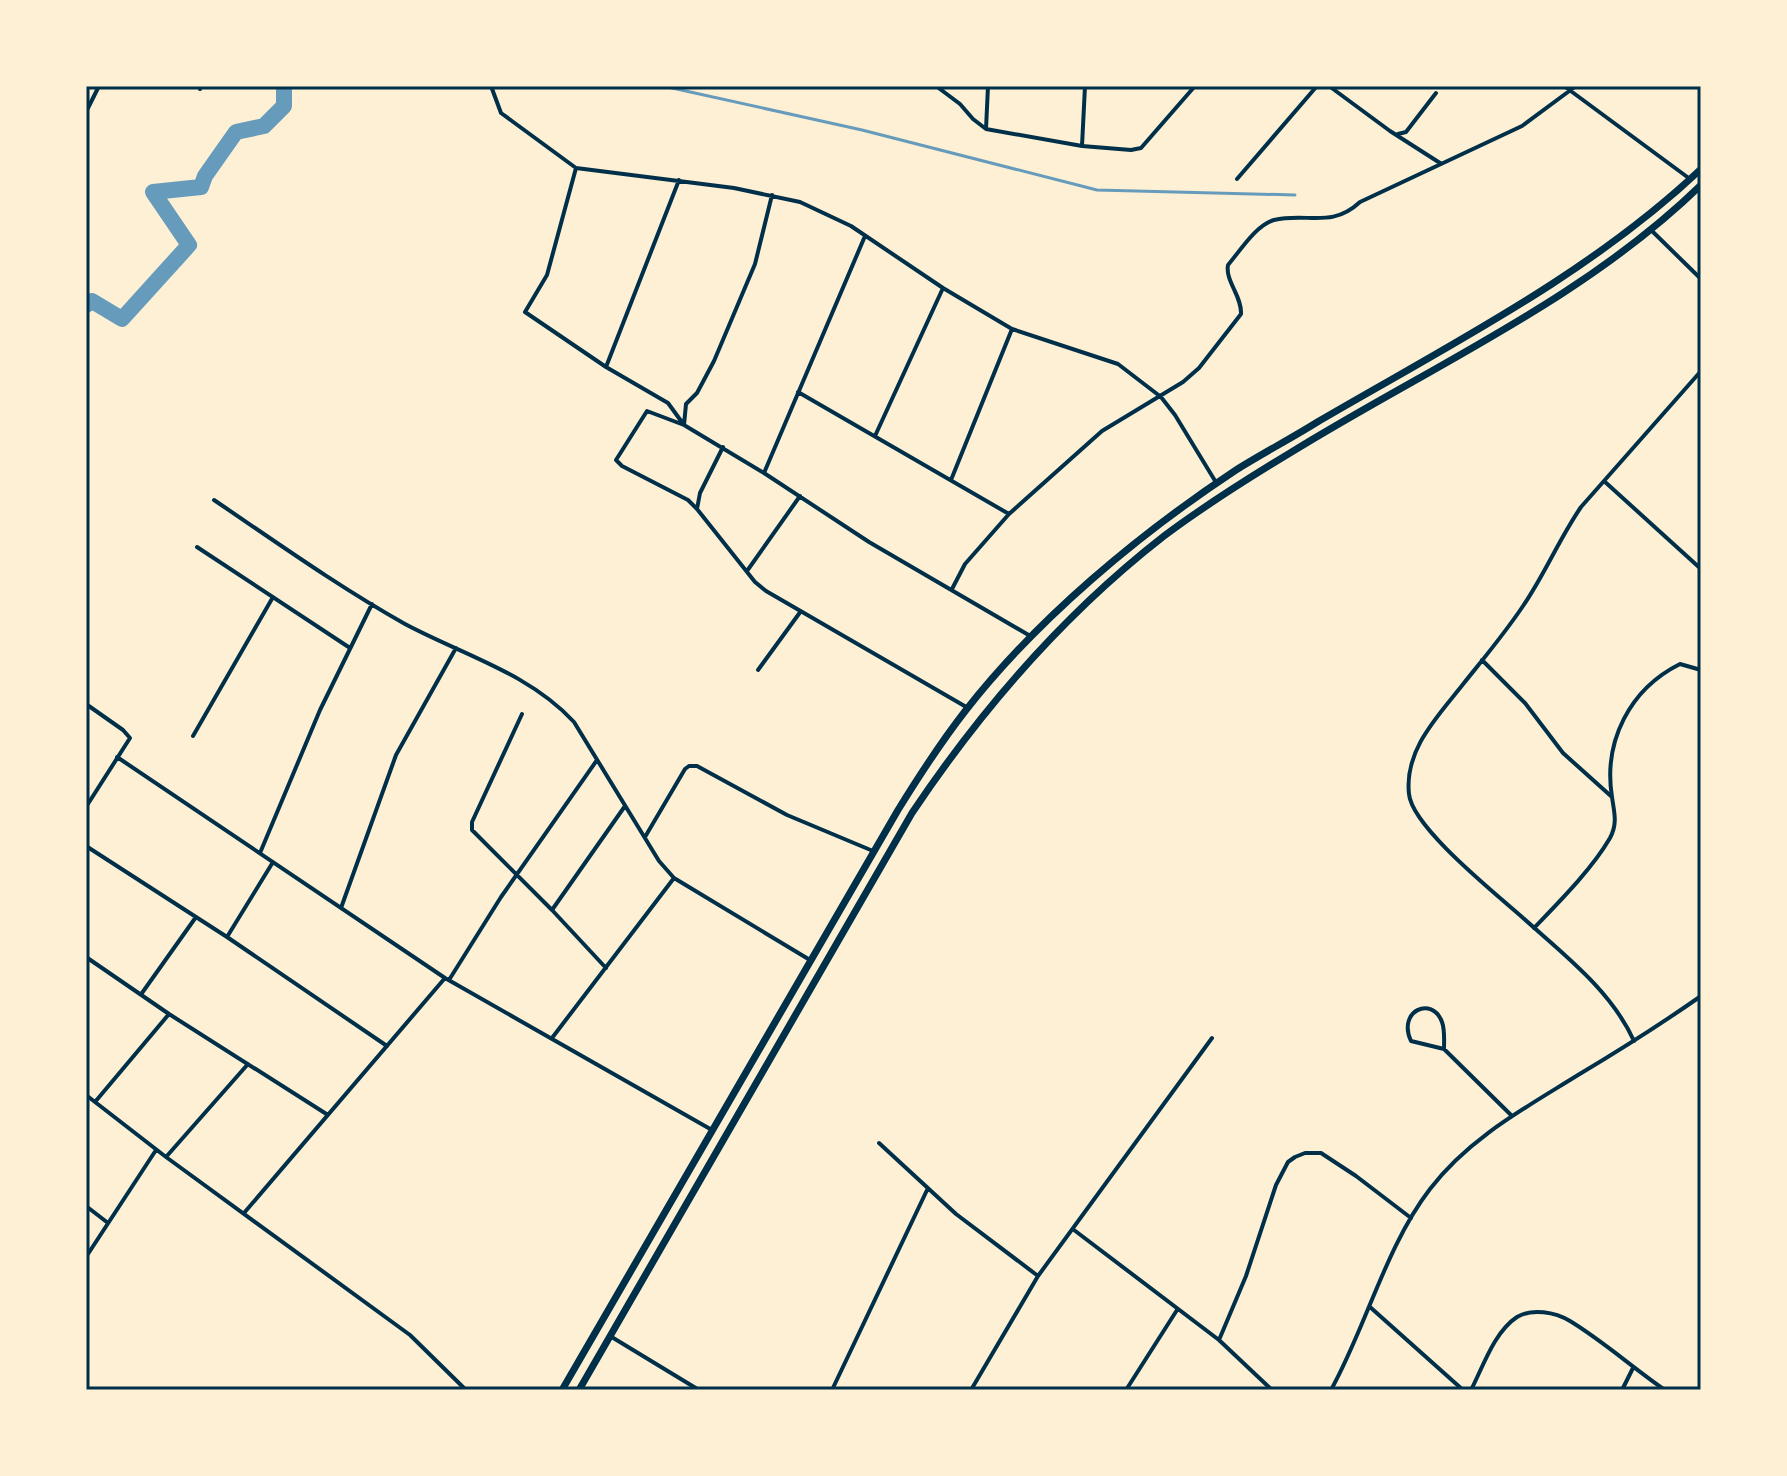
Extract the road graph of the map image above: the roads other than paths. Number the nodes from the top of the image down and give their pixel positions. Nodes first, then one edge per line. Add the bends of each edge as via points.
1 (99, 86) edge
2 (491, 86) edge
3 (936, 86) edge
4 (988, 86) edge
5 (1085, 86) edge
6 (1195, 86) edge
7 (1317, 86) edge
8 (1329, 86) edge
9 (1576, 86) edge
10 (1566, 88) edge
11 (1436, 93) dead end
12 (86, 112) edge
13 (986, 129) junction
14 (1398, 134) junction
15 (1082, 146) junction
16 (1440, 163) junction
17 (576, 168) junction
18 (1701, 169) edge
19 (1237, 179) dead end
20 (1690, 179) junction
21 (679, 180) junction
22 (1701, 185) edge
23 (772, 195) junction
24 (1651, 230) junction
25 (865, 235) junction
26 (1701, 279) edge
27 (943, 288) junction
28 (1012, 329) junction
29 (606, 367) junction
30 (1701, 371) edge
31 (798, 392) junction
32 (1161, 397) junction
33 (684, 425) junction
34 (875, 436) junction
35 (723, 447) junction
36 (764, 473) junction
37 (951, 480) junction
38 (1604, 481) junction
39 (1217, 484) junction
40 (800, 496) junction
41 (214, 500) dead end
42 (697, 509) junction
43 (1009, 514) junction
44 (197, 547) dead end
45 (1701, 569) edge
46 (747, 571) junction
47 (952, 589) junction
48 (273, 597) junction
49 (372, 604) junction
50 (801, 611) junction
51 (1033, 638) junction
52 (350, 648) junction
53 (456, 648) junction
54 (1482, 660) junction
55 (758, 670) dead end
56 (1701, 670) edge
57 (86, 704) edge
58 (968, 708) junction
59 (522, 714) dead end
60 (193, 736) dead end
61 (117, 757) junction
62 (597, 760) junction
63 (1612, 797) junction
64 (625, 806) junction
65 (86, 807) edge
66 (645, 837) junction
67 (86, 846) edge
68 (873, 851) junction
69 (260, 853) junction
70 (273, 862) junction
71 (517, 874) junction
72 (674, 878) junction
73 (341, 908) junction
74 (552, 910) junction
75 (196, 917) junction
76 (1534, 928) junction
77 (227, 937) junction
78 (86, 957) edge
79 (810, 960) junction
80 (606, 968) junction
81 (447, 979) junction
82 (141, 994) junction
83 (1701, 996) edge
84 (169, 1014) junction
85 (552, 1038) junction
86 (1212, 1038) dead end
87 (1634, 1041) junction
88 (387, 1046) junction
89 (1444, 1049) junction
90 (248, 1064) junction
91 (86, 1095) edge
92 (95, 1102) junction
93 (328, 1115) junction
94 (1511, 1115) junction
95 (712, 1130) junction
96 (879, 1143) dead end
97 (156, 1150) junction
98 (166, 1157) junction
99 (928, 1188) junction
100 (86, 1206) edge
101 (244, 1213) junction
102 (1411, 1218) junction
103 (108, 1223) junction
104 (1074, 1230) junction
105 (86, 1257) edge
106 (1038, 1276) junction
107 (1370, 1307) junction
108 (1177, 1310) junction
109 (610, 1336) junction
110 (1219, 1340) junction
111 (1633, 1368) junction
112 (466, 1390) edge
113 (562, 1390) edge
114 (579, 1390) edge
115 (699, 1390) edge
116 (832, 1390) edge
117 (971, 1390) edge
118 (1126, 1390) edge
119 (1272, 1390) edge
120 (1331, 1390) edge
121 (1463, 1390) edge
122 (1471, 1390) edge
123 (1622, 1390) edge
124 (1665, 1390) edge

1 - 12 street
2 - 17 street via 501,113
3 - 13 street
4 - 13 street
5 - 15 street
6 - 15 street via 1141,148
7 - 19 street
8 - 14 street
9 - 10 street
10 - 16 street via 1548,109 1522,126
10 - 20 street
11 - 14 street via 1406,132
13 - 15 street
14 - 16 street
16 - 32 street via 1340,216 1274,220 1263,226 1228,265 1241,314 1199,368
17 - 21 street
17 - 29 street via 547,275 525,312
18 - 20 highway
20 - 39 highway via 1571,272
21 - 23 street
21 - 29 street
22 - 24 highway
23 - 25 street via 800,202
23 - 33 street via 755,264 714,361 686,404
24 - 26 street
24 - 109 highway via 1567,291 1213,502 1154,544 1048,642 971,731 912,813
25 - 27 street
25 - 31 street
27 - 28 street
27 - 34 street
28 - 32 street via 1118,364
28 - 37 street
29 - 33 street via 668,403
30 - 38 street
31 - 34 street
31 - 36 street
32 - 39 street
32 - 43 street via 1102,431
33 - 35 street
33 - 42 street via 647,411 616,460
34 - 37 street
35 - 36 street
35 - 42 street
36 - 40 street
37 - 43 street
38 - 45 street
38 - 54 street via 1566,529 1547,569
39 - 51 highway via 1120,556
40 - 46 street
40 - 47 street
41 - 49 street
42 - 46 street
43 - 47 street via 965,564
44 - 48 street
46 - 50 street via 766,591
47 - 51 street
48 - 52 street
48 - 60 street
49 - 52 street
49 - 53 street
50 - 55 street
50 - 58 street
51 - 58 highway
52 - 69 street
53 - 62 street via 529,684 560,706
53 - 73 street via 396,755
54 - 63 street via 1525,703 1563,753
54 - 76 street via 1427,729 1410,765 1408,795 1418,819
56 - 63 street via 1680,664 1637,698 1619,725 1610,756
57 - 61 street via 128,734
58 - 68 highway
59 - 71 street via 472,822 472,830
61 - 65 street
61 - 69 street
62 - 64 street
62 - 71 street
63 - 76 street via 1616,819 1610,838
64 - 66 street
64 - 74 street
66 - 68 street via 685,769 697,766 787,815
66 - 72 street
67 - 75 street
68 - 79 highway
69 - 70 street
70 - 73 street
70 - 77 street
71 - 74 street
71 - 81 street
72 - 79 street
72 - 80 street
73 - 81 street
74 - 80 street
75 - 77 street
75 - 82 street
76 - 87 street via 1623,1016
77 - 88 street
78 - 82 street
79 - 95 highway
80 - 85 street
81 - 85 street
81 - 88 street
82 - 84 street
83 - 87 street
84 - 90 street
84 - 92 street
85 - 95 street
86 - 104 street
87 - 94 street
88 - 93 street
89 - 89 street via 1411,1041 1406,1031 1414,1011 1424,1008 1442,1020
89 - 94 street
90 - 93 street
90 - 98 street
91 - 92 street
92 - 97 street
93 - 101 street
94 - 102 street via 1457,1157
95 - 113 highway
96 - 99 street
97 - 98 street
97 - 103 street
98 - 101 street
99 - 106 street
99 - 116 street
100 - 103 street
101 - 112 street via 410,1335
102 - 107 street
102 - 110 street via 1321,1153 1295,1157 1276,1185
103 - 105 street
104 - 106 street
104 - 108 street
106 - 117 street
107 - 120 street
107 - 121 street
108 - 110 street
108 - 118 street
109 - 114 highway
109 - 115 street
110 - 119 street
111 - 122 street via 1568,1319 1528,1312 1497,1338
111 - 123 street
111 - 124 street

